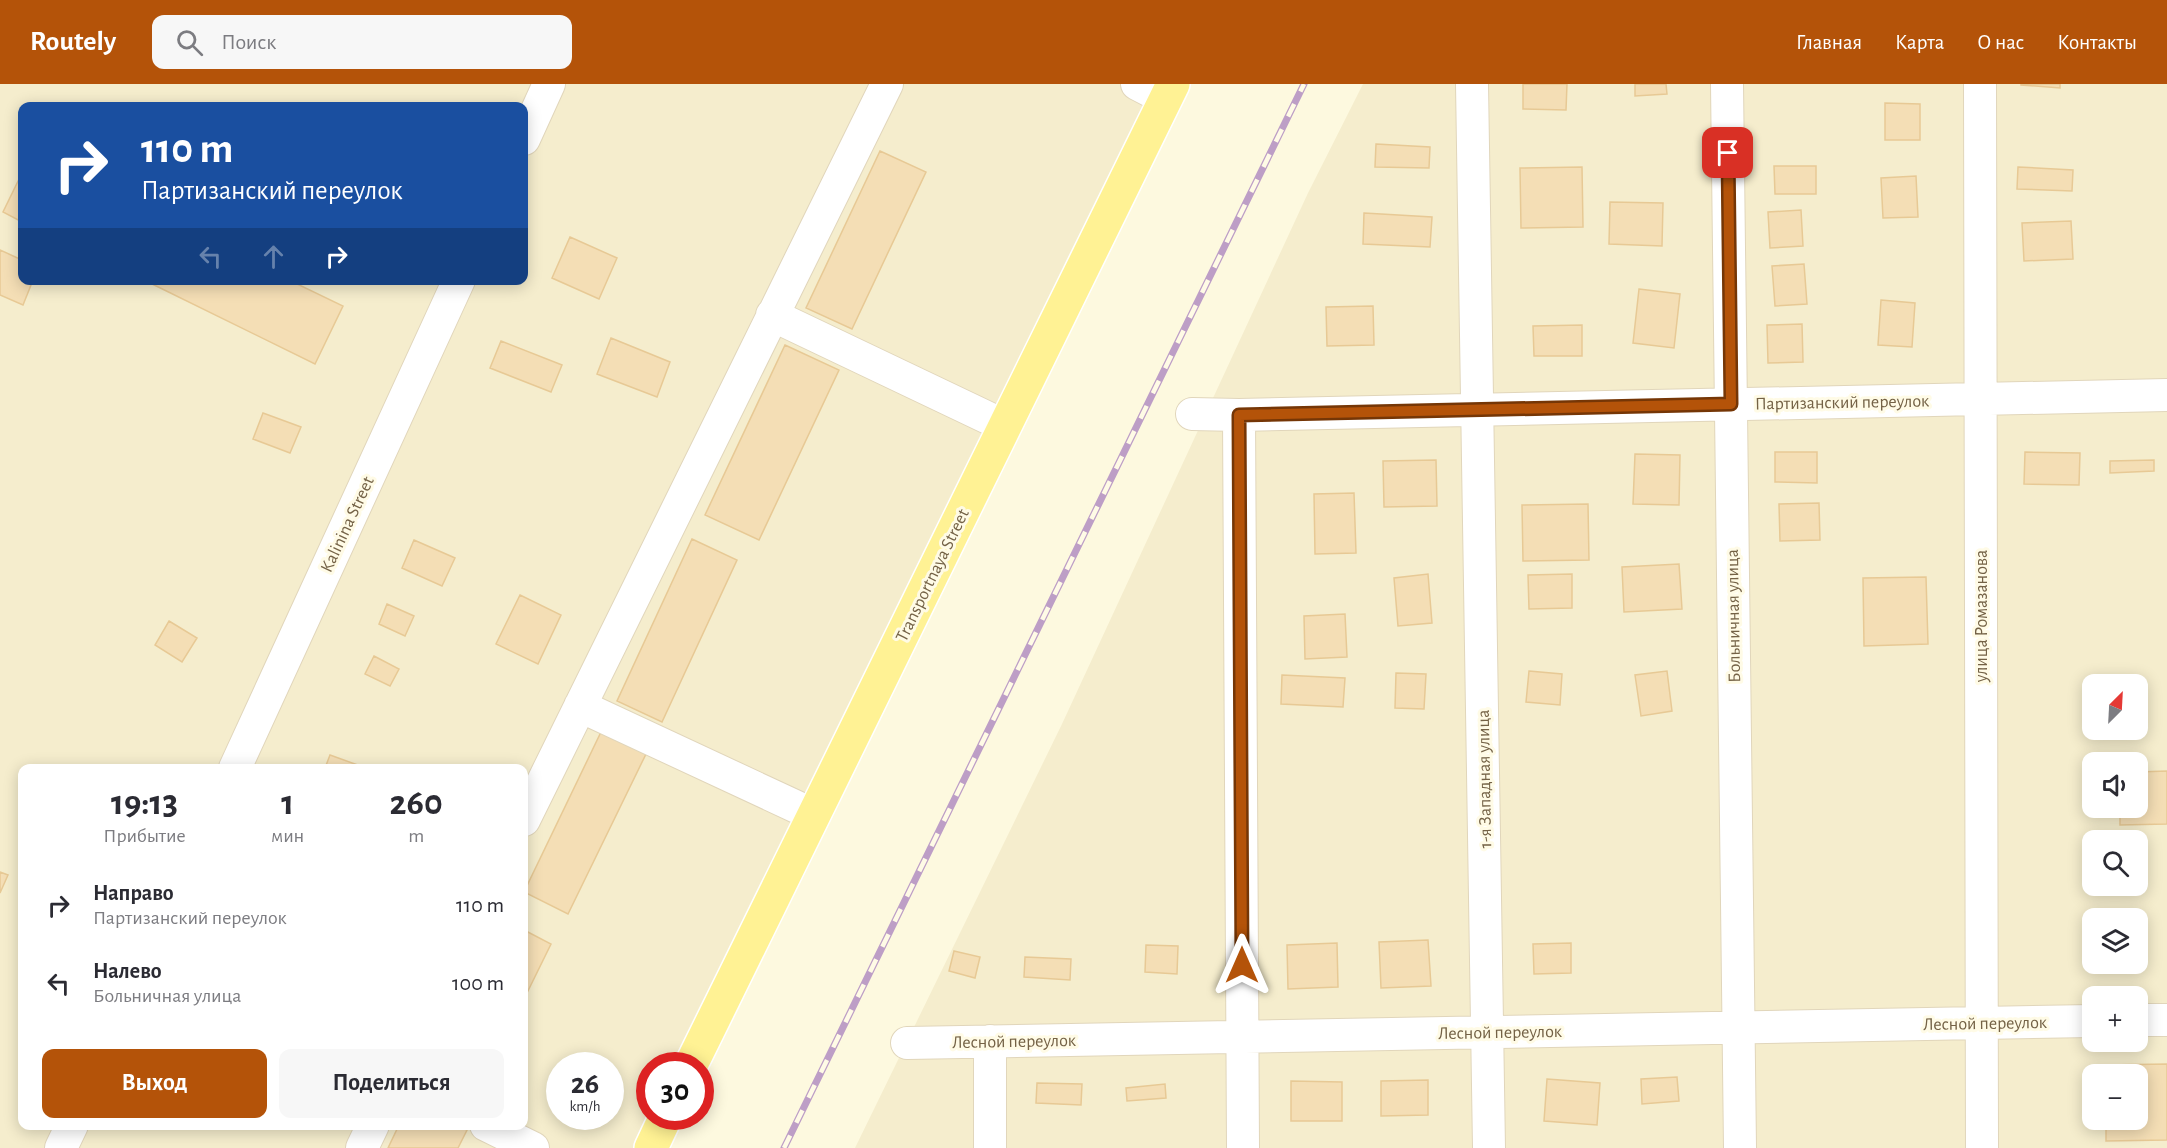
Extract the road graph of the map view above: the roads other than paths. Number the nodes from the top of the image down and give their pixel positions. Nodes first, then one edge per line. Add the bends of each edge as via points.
1 (549, 84) edge
2 (886, 84) edge
3 (1137, 84) edge
4 (1472, 84) edge
5 (1727, 84) edge
6 (1980, 84) edge
7 (1170, 91) edge
8 (528, 130) edge
9 (457, 285) edge
10 (772, 315) junction
11 (2167, 395) edge
12 (1980, 399) junction
13 (1731, 404) junction
14 (1478, 410) junction
15 (1192, 414) dead end
16 (1239, 415) junction
17 (1005, 426) junction
18 (580, 706) junction
19 (237, 764) edge
20 (528, 812) edge
21 (814, 815) junction
22 (2148, 1020) edge
23 (2167, 1020) edge
24 (2082, 1021) edge
25 (1982, 1023) junction
26 (1738, 1028) junction
27 (1487, 1032) junction
28 (1243, 1037) junction
29 (990, 1041) junction
30 (907, 1043) dead end
31 (697, 1052) edge
32 (70, 1130) edge
33 (371, 1130) edge
34 (496, 1130) edge
35 (659, 1130) edge
36 (61, 1148) edge
37 (362, 1148) edge
38 (532, 1148) edge
39 (651, 1148) edge
40 (990, 1148) edge
41 (1243, 1148) edge
42 (1489, 1148) edge
43 (1740, 1148) edge
44 (1982, 1148) edge

1 - 8 street
2 - 10 street
3 - 7 street
4 - 14 street, 1-я Западная улица
5 - 13 street, Больничная улица
6 - 12 street, улица Ромазанова
7 - 17 main road, Transportnaya Street
9 - 19 street, Kalinina Street
10 - 17 street
10 - 18 street
11 - 12 street, Партизанский переулок
12 - 13 street, Партизанский переулок
12 - 25 street, улица Ромазанова
13 - 14 street, Партизанский переулок
13 - 26 street, Больничная улица
14 - 16 street, Партизанский переулок
14 - 27 street, 1-я Западная улица
15 - 16 street, Партизанский переулок
16 - 28 street
17 - 21 main road, Transportnaya Street
18 - 20 street
18 - 21 street
21 - 31 main road, Transportnaya Street
22 - 23 street
24 - 25 street, Лесной переулок
25 - 26 street, Лесной переулок
25 - 44 street, улица Ромазанова
26 - 27 street, Лесной переулок
26 - 43 street, Больничная улица
27 - 28 street, Лесной переулок
27 - 42 street, 1-я Западная улица
28 - 29 street, Лесной переулок
28 - 41 street
29 - 30 street, Лесной переулок
29 - 40 street
32 - 36 street
33 - 37 street
34 - 38 street
35 - 39 main road

